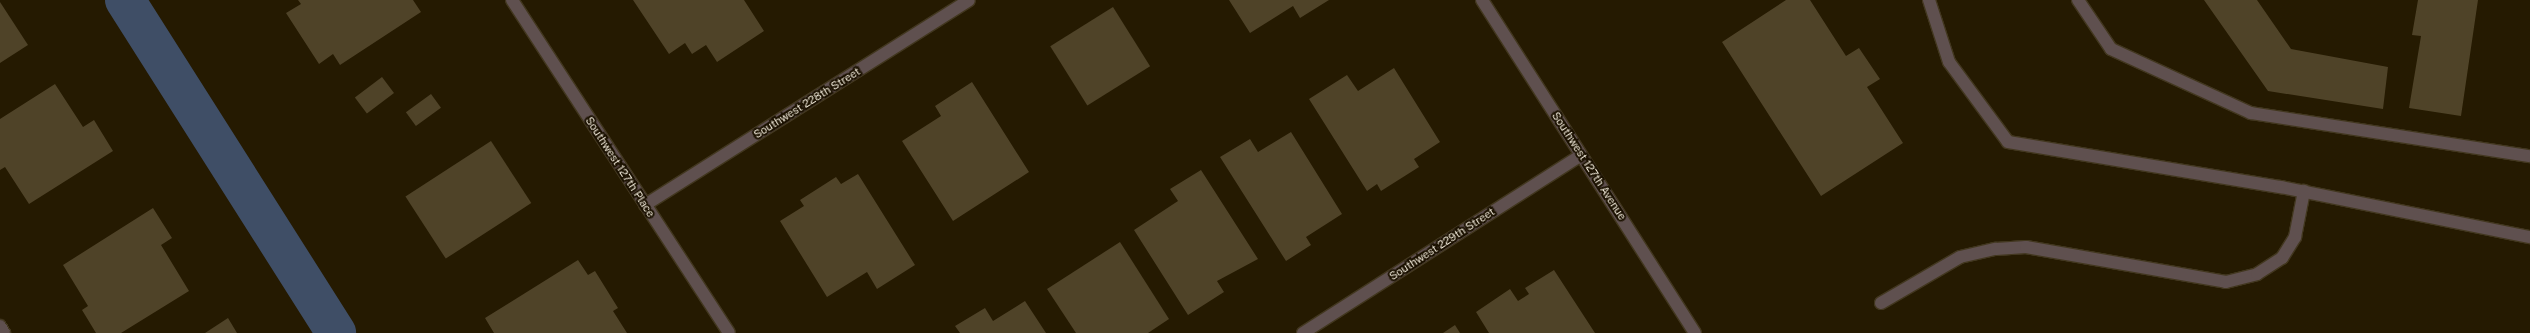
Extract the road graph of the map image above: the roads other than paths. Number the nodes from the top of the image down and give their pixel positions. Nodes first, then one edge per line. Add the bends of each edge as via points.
1 (512, 0) edge
2 (969, 0) edge
3 (1482, 0) edge
4 (1929, 0) edge
5 (2078, 0) edge
6 (1582, 155) junction
7 (2530, 156) edge
8 (2304, 192) junction
9 (645, 205) junction
10 (2530, 237) edge
11 (1881, 303) dead end
12 (0, 326) edge
13 (4, 333) edge
14 (729, 333) edge
15 (1303, 333) edge
16 (1694, 333) edge

1 - 9 street, Southwest 127th Place
2 - 9 street, Southwest 228th Street
3 - 6 street, Southwest 127th Avenue
4 - 8 street via 1949,62 2008,142
5 - 7 street via 2111,49 2251,114
6 - 15 street, Southwest 229th Street
6 - 16 street, Southwest 127th Avenue
8 - 10 street
8 - 11 street via 2295,237 2282,258 2257,274 2226,282 2026,247 1960,257
9 - 14 street, Southwest 127th Place
12 - 13 street

